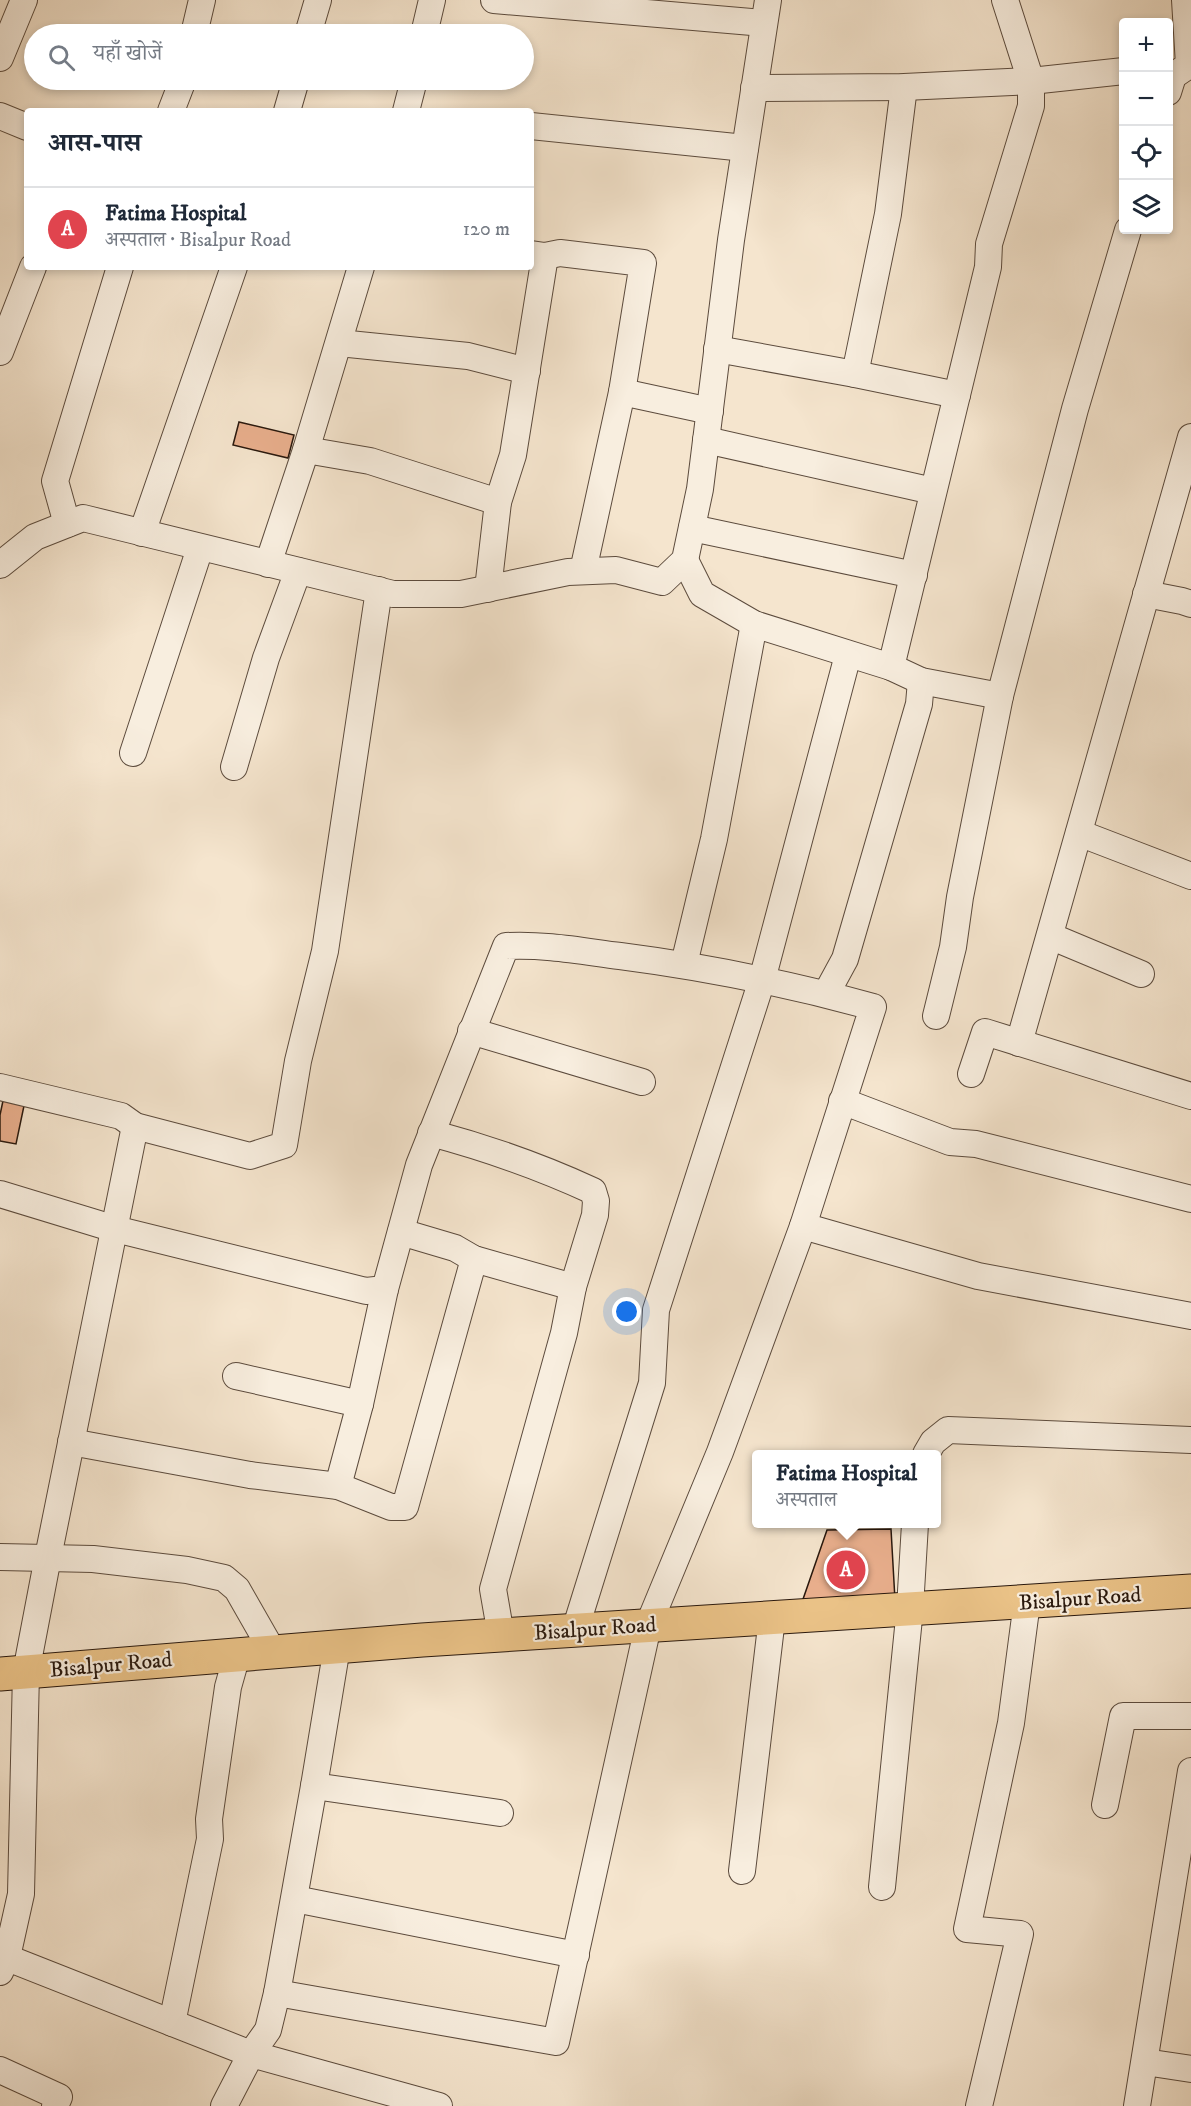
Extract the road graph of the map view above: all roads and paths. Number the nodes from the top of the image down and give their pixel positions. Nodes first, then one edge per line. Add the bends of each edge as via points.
1 (24, 0) edge
2 (202, 0) edge
3 (318, 0) edge
4 (432, 0) edge
5 (494, 0) edge
6 (1005, 0) edge
7 (1185, 0) edge
8 (766, 11) edge
9 (196, 24) edge
10 (311, 24) edge
11 (426, 24) edge
12 (0, 58) edge
13 (1119, 72) edge
14 (1173, 78) edge
15 (1031, 81) junction
16 (903, 87) junction
17 (754, 88) junction
18 (179, 90) edge
19 (293, 90) edge
20 (411, 90) edge
21 (172, 108) edge
22 (288, 108) edge
23 (407, 108) edge
24 (0, 116) edge
25 (534, 126) edge
26 (24, 127) edge
27 (745, 148) junction
28 (1127, 234) edge
29 (538, 255) edge
30 (32, 270) edge
31 (119, 270) edge
32 (233, 270) edge
33 (360, 270) edge
34 (339, 343) junction
35 (717, 349) junction
36 (0, 352) edge
37 (527, 371) junction
38 (855, 374) junction
39 (622, 392) junction
40 (957, 395) junction
41 (710, 411) junction
42 (706, 440) junction
43 (306, 450) junction
44 (1189, 453) edge
45 (933, 491) junction
46 (498, 502) junction
47 (67, 524) junction
48 (692, 528) junction
49 (142, 533) junction
50 (200, 548) junction
51 (5, 555) edge
52 (685, 560) junction
53 (268, 564) junction
54 (298, 571) junction
55 (583, 571) junction
56 (914, 575) junction
57 (488, 589) junction
58 (379, 590) junction
59 (1146, 594) junction
60 (1191, 604) edge
61 (754, 624) junction
62 (848, 655) junction
63 (891, 667) junction
64 (921, 681) junction
65 (1000, 696) junction
66 (133, 753) dead end
67 (234, 767) dead end
68 (1079, 833) junction
69 (1191, 876) edge
70 (1050, 936) junction
71 (684, 964) junction
72 (1141, 974) dead end
73 (762, 980) junction
74 (826, 994) junction
75 (936, 1016) dead end
76 (471, 1031) junction
77 (1019, 1043) junction
78 (971, 1074) dead end
79 (642, 1082) dead end
80 (0, 1087) edge
81 (1191, 1096) edge
82 (842, 1101) junction
83 (135, 1126) junction
84 (431, 1133) junction
85 (0, 1194) edge
86 (1191, 1199) edge
87 (803, 1226) junction
88 (115, 1228) junction
89 (401, 1232) junction
90 (474, 1259) junction
91 (573, 1287) junction
92 (385, 1289) junction
93 (1191, 1316) edge
94 (236, 1377) dead end
95 (360, 1404) junction
96 (1191, 1440) edge
97 (71, 1442) junction
98 (929, 1450) edge
99 (339, 1486) junction
100 (915, 1528) edge
101 (0, 1557) edge
102 (48, 1557) junction
103 (1191, 1591) edge
104 (1027, 1602) junction
105 (909, 1609) junction
106 (772, 1618) junction
107 (648, 1626) junction
108 (575, 1630) junction
109 (501, 1635) junction
110 (337, 1647) junction
111 (273, 1652) junction
112 (237, 1655) junction
113 (13, 1673) edge
114 (1191, 1716) edge
115 (1191, 1771) edge
116 (314, 1786) junction
117 (1105, 1805) dead end
118 (500, 1813) dead end
119 (742, 1871) dead end
120 (882, 1887) dead end
121 (295, 1899) junction
122 (576, 1955) junction
123 (2, 1961) edge
124 (277, 1993) junction
125 (172, 2023) junction
126 (251, 2054) junction
127 (1145, 2062) junction
128 (1191, 2069) edge
129 (0, 2070) edge
130 (55, 2106) edge
131 (224, 2106) edge
132 (439, 2106) edge
133 (979, 2106) edge
134 (1137, 2106) edge

1 - 12 street
2 - 9 street
3 - 10 street
4 - 11 street
5 - 8 street
6 - 15 street
7 - 14 street via 1189,65
8 - 17 street
13 - 15 street
15 - 16 street
15 - 40 street via 1031,106 989,244 988,267
16 - 17 street
16 - 38 street via 888,214
17 - 27 street
18 - 21 street
19 - 22 street
20 - 23 street
24 - 26 street
25 - 27 street
27 - 35 street
28 - 65 street via 1075,409
29 - 37 street
29 - 39 street via 560,253 643,263
30 - 36 street
31 - 47 street via 55,481
32 - 49 street
33 - 34 street
34 - 37 street via 468,356
34 - 43 street
35 - 38 street
35 - 41 street
37 - 46 street via 513,455
38 - 40 street
39 - 41 street
39 - 55 street
40 - 45 street
41 - 42 street
42 - 45 street
42 - 48 street
43 - 46 street via 370,461
43 - 53 street
44 - 59 street
45 - 56 street
46 - 57 street
47 - 49 street via 82,518
47 - 51 street
48 - 52 street
48 - 56 street
49 - 50 street
50 - 53 street
50 - 66 street
52 - 55 street via 662,582 616,570
52 - 61 street via 702,594
53 - 54 street
54 - 58 street
54 - 67 street via 266,658
55 - 57 street
56 - 63 street
57 - 58 street via 461,594 393,594
58 - 83 street via 325,951 298,1061 284,1145 250,1156
59 - 60 street
59 - 68 street
61 - 62 street
61 - 71 street via 714,839
62 - 63 street
62 - 73 street
63 - 64 street
64 - 65 street
64 - 74 street via 919,704 845,959
65 - 75 street via 953,947
68 - 69 street
68 - 70 street
70 - 72 street
70 - 77 street
71 - 73 street
71 - 76 street via 534,944 506,946
73 - 74 street
73 - 108 street via 656,1310 652,1383
74 - 82 street via 873,1007
76 - 79 street
76 - 84 street
77 - 78 street via 985,1032
77 - 81 street
80 - 83 street via 122,1116
82 - 86 street via 950,1142 976,1144
82 - 87 street
83 - 88 street
84 - 89 street
84 - 91 street via 530,1165 593,1191 595,1215
85 - 88 street
87 - 93 street via 978,1276
87 - 107 street via 720,1452
88 - 92 street via 366,1292
88 - 97 street
89 - 90 street via 455,1248
89 - 92 street
90 - 91 street
90 - 99 street via 405,1508 391,1507
91 - 109 street via 564,1333 493,1589
92 - 95 street
94 - 95 street
95 - 99 street
96 - 98 street via 948,1430
97 - 99 street via 250,1475
97 - 102 street
100 - 105 street
101 - 102 street
102 - 111 street via 187,1570 224,1578 237,1589
102 - 113 street
103 - 104 main road, Bisalpur Road
104 - 105 main road, Bisalpur Road
104 - 133 street via 1011,1723 968,1929 1020,1934
105 - 106 main road, Bisalpur Road
105 - 120 street
106 - 107 main road, Bisalpur Road
106 - 119 street
107 - 108 main road, Bisalpur Road
107 - 122 street
108 - 109 main road, Bisalpur Road
109 - 110 main road, Bisalpur Road
110 - 111 main road, Bisalpur Road
110 - 116 street
111 - 112 main road, Bisalpur Road
112 - 113 main road, Bisalpur Road
112 - 125 street via 228,1687 209,1820 210,1839
113 - 123 street via 21,1894
114 - 117 street via 1123,1716
115 - 127 street
116 - 118 street
116 - 121 street
121 - 122 street
121 - 124 street
122 - 124 street via 556,2042
123 - 125 street
124 - 126 street via 268,2030
125 - 126 street
126 - 131 street
126 - 132 street
127 - 128 street
127 - 134 street
129 - 130 street via 59,2097

